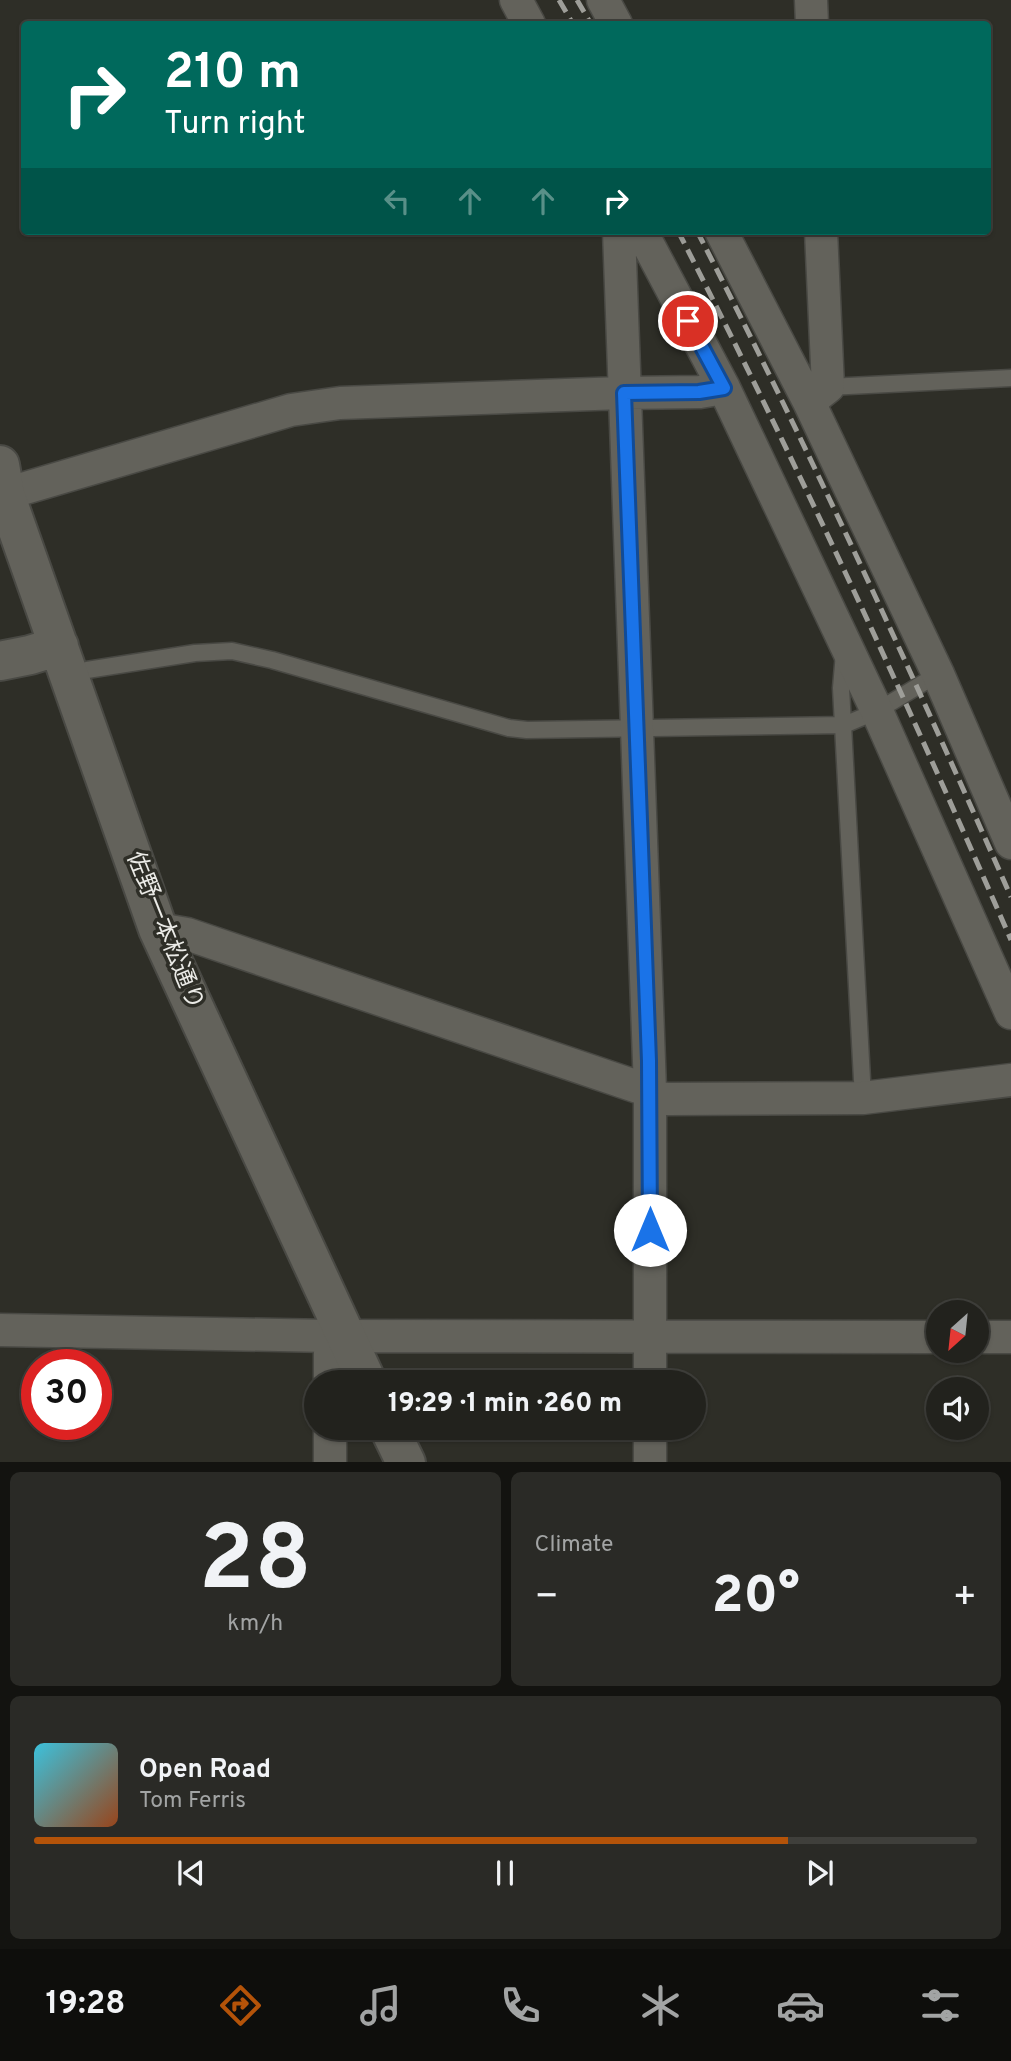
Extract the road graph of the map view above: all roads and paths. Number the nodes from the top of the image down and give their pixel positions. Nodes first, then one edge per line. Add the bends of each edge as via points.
1 (516, 0) edge
2 (811, 0) edge
3 (527, 21) edge
4 (812, 21) edge
5 (619, 235) edge
6 (643, 235) edge
7 (724, 235) edge
8 (821, 235) edge
9 (1011, 378) edge
10 (724, 388) junction
11 (624, 393) junction
12 (819, 394) junction
13 (3, 479) edge
14 (845, 644) junction
15 (0, 661) edge
16 (64, 661) junction
17 (939, 674) junction
18 (877, 711) junction
19 (844, 725) junction
20 (638, 728) junction
21 (1011, 843) edge
22 (158, 929) junction
23 (1011, 1013) edge
24 (1011, 1080) edge
25 (650, 1092) junction
26 (863, 1098) junction
27 (0, 1330) edge
28 (337, 1335) junction
29 (651, 1337) junction
30 (926, 1337) edge
31 (989, 1337) edge
32 (1011, 1337) edge
33 (332, 1370) edge
34 (359, 1370) edge
35 (650, 1370) edge
36 (330, 1440) edge
37 (395, 1440) edge
38 (650, 1440) edge
39 (330, 1462) edge
40 (406, 1462) edge
41 (650, 1462) edge

1 - 3 street
2 - 4 street
5 - 11 street
6 - 10 street
7 - 12 street
8 - 12 street
9 - 12 lane
10 - 11 street
10 - 14 street
11 - 13 street via 340,403 291,410
11 - 20 street
12 - 17 street
13 - 16 street, 佐野一本松通り
14 - 18 street
14 - 19 lane
15 - 16 street via 30,655
16 - 20 lane via 87,670 232,651 509,727
16 - 22 street, 佐野一本松通り
17 - 18 lane
17 - 21 street
18 - 19 lane
18 - 23 street
19 - 20 lane
19 - 26 lane
20 - 25 street
22 - 25 street via 187,934
22 - 28 street, 佐野一本松通り
24 - 26 street
25 - 26 street via 667,1099
25 - 29 street
27 - 28 street
28 - 29 street
28 - 33 street
28 - 34 street, 佐野一本松通り
29 - 30 street
29 - 35 street
31 - 32 street
36 - 39 street
37 - 40 street
38 - 41 street

